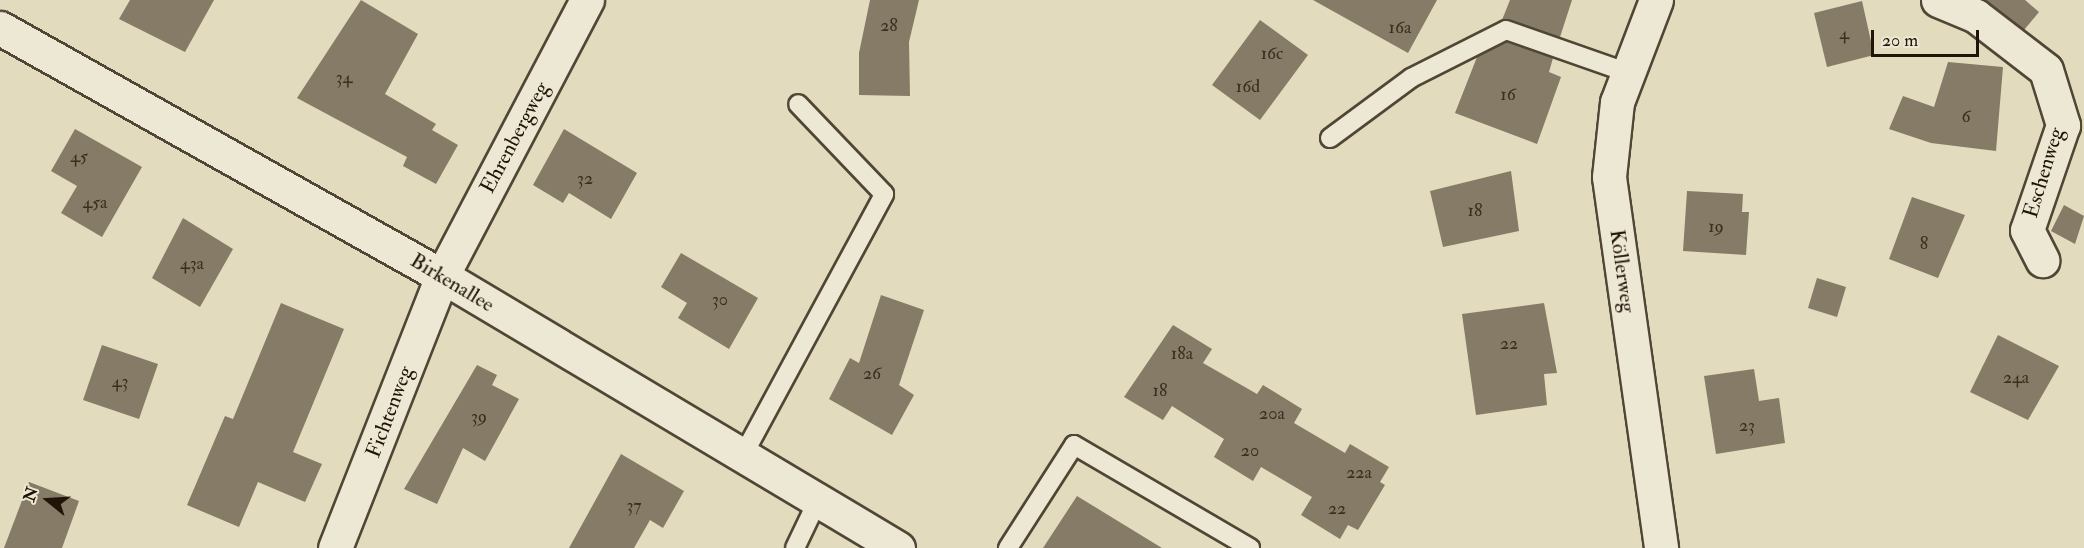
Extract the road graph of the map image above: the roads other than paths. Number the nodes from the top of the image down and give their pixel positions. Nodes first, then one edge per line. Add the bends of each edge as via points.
1 (587, 0) edge
2 (1656, 0) edge
3 (1938, 0) edge
4 (0, 28) edge
5 (1629, 73) junction
6 (798, 104) dead end
7 (1330, 138) dead end
8 (2042, 260) dead end
9 (442, 276) junction
10 (741, 459) junction
11 (817, 502) junction
12 (335, 548) edge
13 (795, 548) edge
14 (898, 548) edge
15 (1008, 548) edge
16 (1250, 548) edge
17 (1661, 548) edge

1 - 9 street, Ehrenbergweg
2 - 5 street, Köllerweg
3 - 8 street, Eschenweg via 1976,16 2046,70 2063,125 2027,230
4 - 9 street, Birkenallee
5 - 7 lane via 1506,30 1411,78
5 - 17 street, Köllerweg via 1617,102 1609,177
6 - 10 lane via 885,194
9 - 10 street, Birkenallee
9 - 12 street, Fichtenweg
10 - 11 street, Birkenallee
11 - 13 lane
11 - 14 street, Birkenallee
15 - 16 lane via 1074,445

